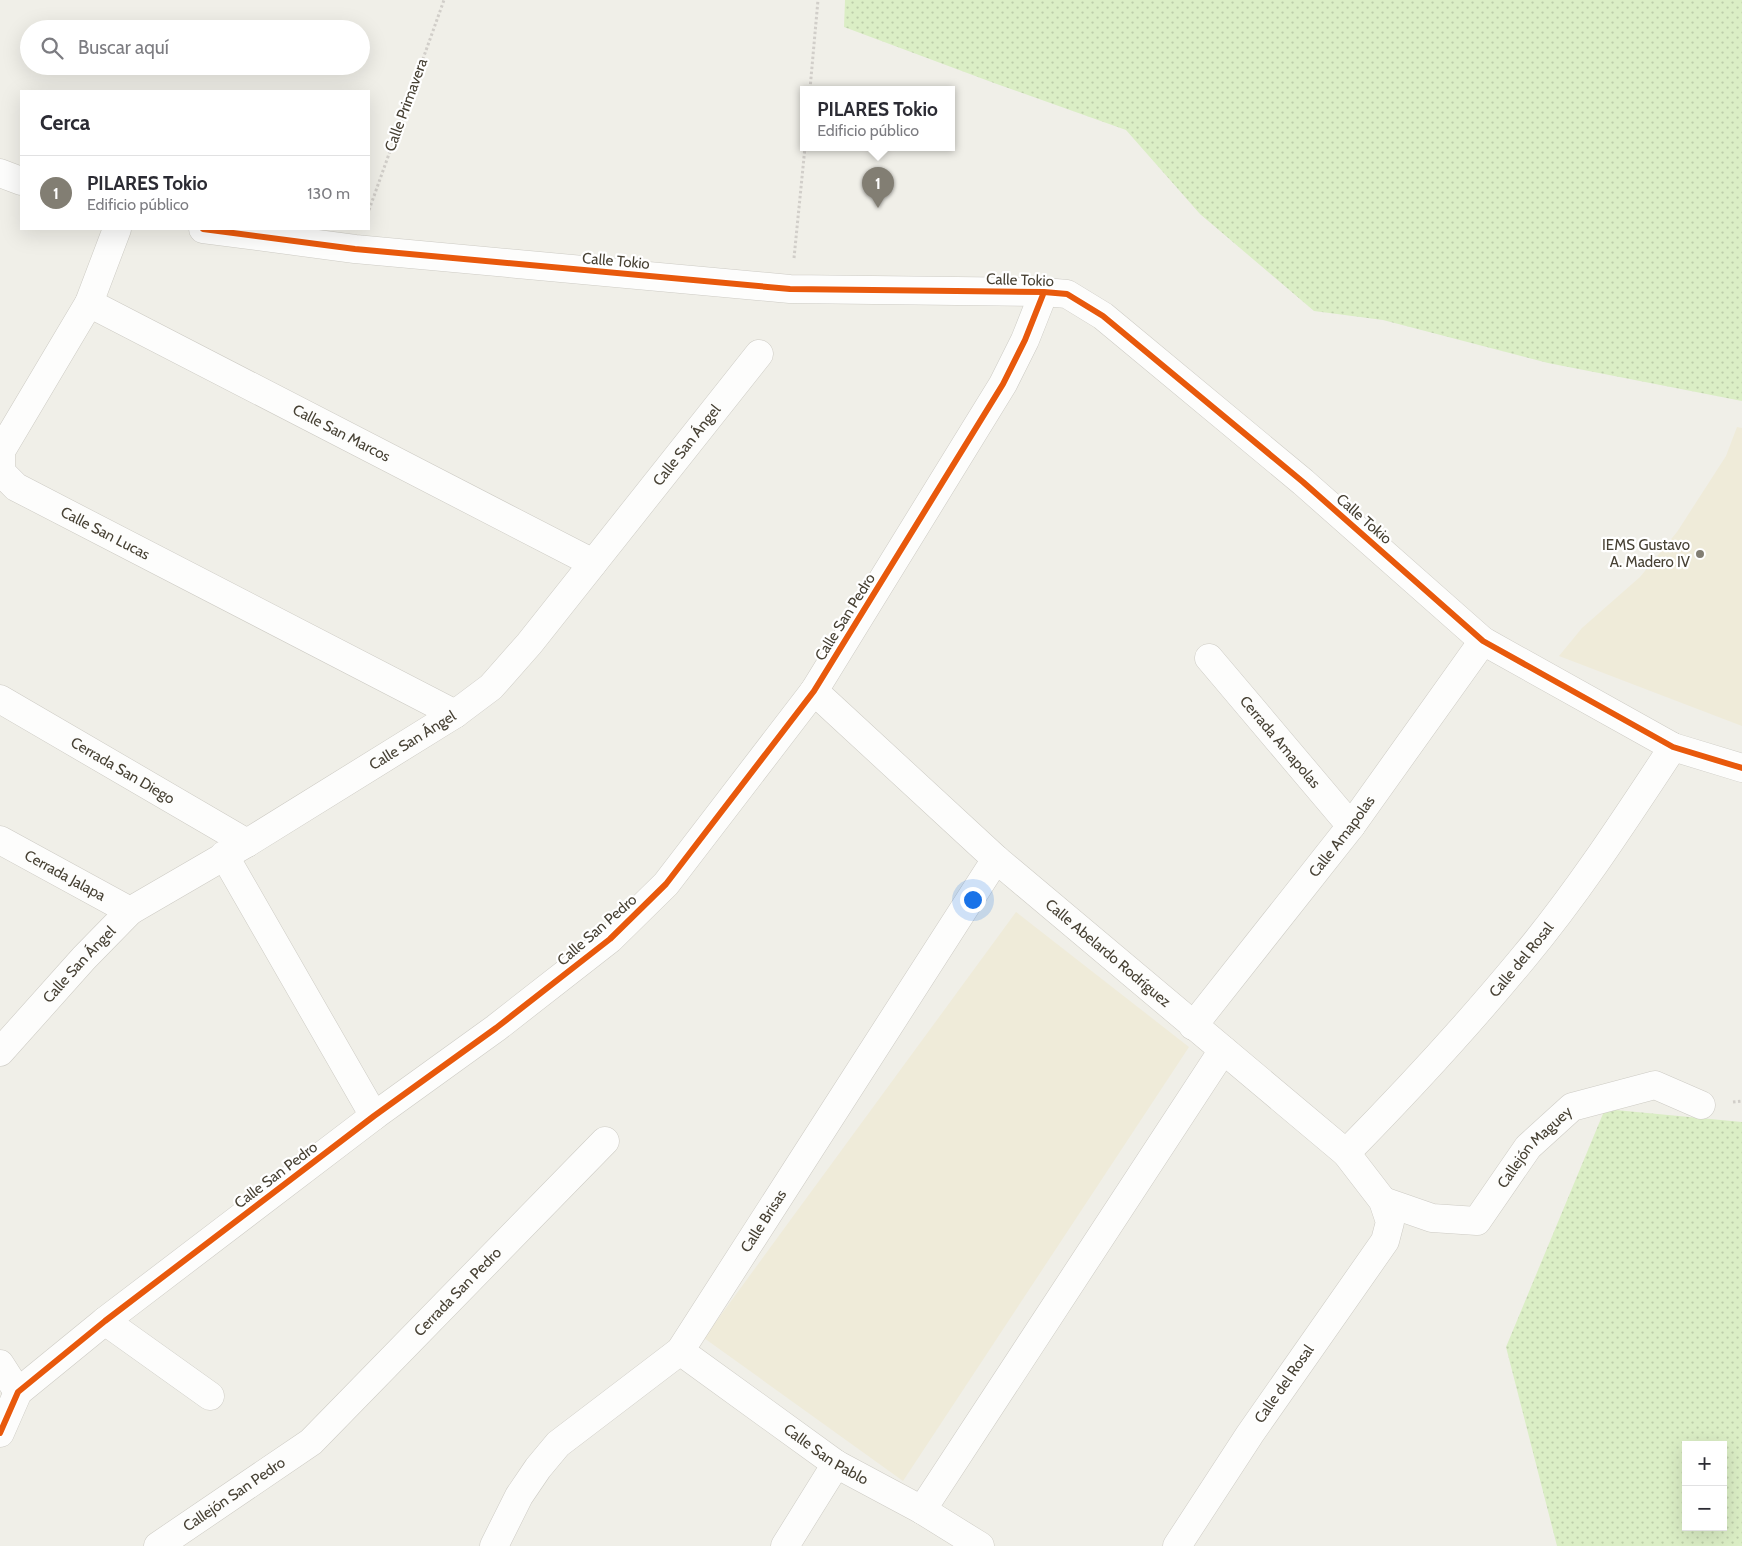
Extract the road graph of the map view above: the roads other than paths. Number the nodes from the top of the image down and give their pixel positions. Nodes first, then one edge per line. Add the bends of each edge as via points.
1 (0, 173) edge
2 (20, 181) edge
3 (117, 230) edge
4 (210, 230) edge
5 (1044, 292) junction
6 (89, 303) junction
7 (759, 354) dead end
8 (593, 563) junction
9 (1484, 641) junction
10 (1209, 658) dead end
11 (814, 691) junction
12 (0, 699) edge
13 (455, 714) junction
14 (1673, 747) junction
15 (1742, 768) edge
16 (1351, 826) junction
17 (0, 840) edge
18 (235, 849) junction
19 (996, 859) junction
20 (130, 911) junction
21 (1193, 1026) junction
22 (1223, 1050) junction
23 (0, 1052) edge
24 (1701, 1105) dead end
25 (374, 1116) junction
26 (605, 1140) dead end
27 (1346, 1153) junction
28 (1386, 1212) junction
29 (105, 1321) junction
30 (680, 1351) junction
31 (0, 1364) edge
32 (18, 1392) junction
33 (210, 1396) dead end
34 (0, 1433) edge
35 (311, 1442) joint
36 (836, 1464) junction
37 (922, 1510) junction
38 (158, 1546) edge
39 (494, 1546) edge
40 (785, 1546) edge
41 (980, 1546) edge
42 (1176, 1546) edge

1 - 2 street
3 - 6 street, Calle San Lucas
4 - 5 street, Calle Tokio via 355,250 790,289
5 - 9 street, Calle Tokio via 1067,294 1103,316 1303,482
5 - 11 street, Calle San Pedro via 1003,384
6 - 8 street, Calle San Marcos
6 - 13 street, Calle San Lucas via 1,452 1,472 16,487
7 - 8 street, Calle San Ángel
8 - 13 street, Calle San Ángel via 491,687
9 - 14 street, Calle Tokio
9 - 16 street, Calle Amapolas
10 - 16 street, Cerrada Amapolas
11 - 19 street, Calle Abelardo Rodríguez
11 - 25 street, Calle San Pedro via 666,884 610,939 496,1028
12 - 18 street, Cerrada San Diego
13 - 18 street, Calle San Ángel
14 - 15 street, Calle Tokio
14 - 27 street, Calle del Rosal via 1608,845 1525,956 1395,1103
16 - 21 street, Calle Amapolas
17 - 20 street, Cerrada Jalapa
18 - 20 street, Calle San Ángel
18 - 25 street
19 - 21 street, Calle Abelardo Rodríguez
19 - 30 street, Calle Brisas
20 - 23 street, Calle San Ángel
21 - 22 street, Calle Abelardo Rodríguez
22 - 27 street, Calle Abelardo Rodríguez
22 - 37 street
24 - 28 street, Callejón Maguey via 1655,1084 1572,1107 1528,1147 1477,1221
25 - 29 street, Calle San Pedro
26 - 35 street, Cerrada San Pedro
27 - 28 street, Calle Abelardo Rodríguez
28 - 42 street, Calle del Rosal via 1385,1241
29 - 32 street, Calle San Pedro
29 - 33 street
30 - 36 street, Calle San Pablo
30 - 39 street, Calle Brisas via 558,1444 519,1496
31 - 32 street
32 - 34 street, Calle San Pedro
35 - 38 street, Callejón San Pedro
36 - 37 street, Calle San Pablo
36 - 40 street
37 - 41 street, Calle San Pablo

